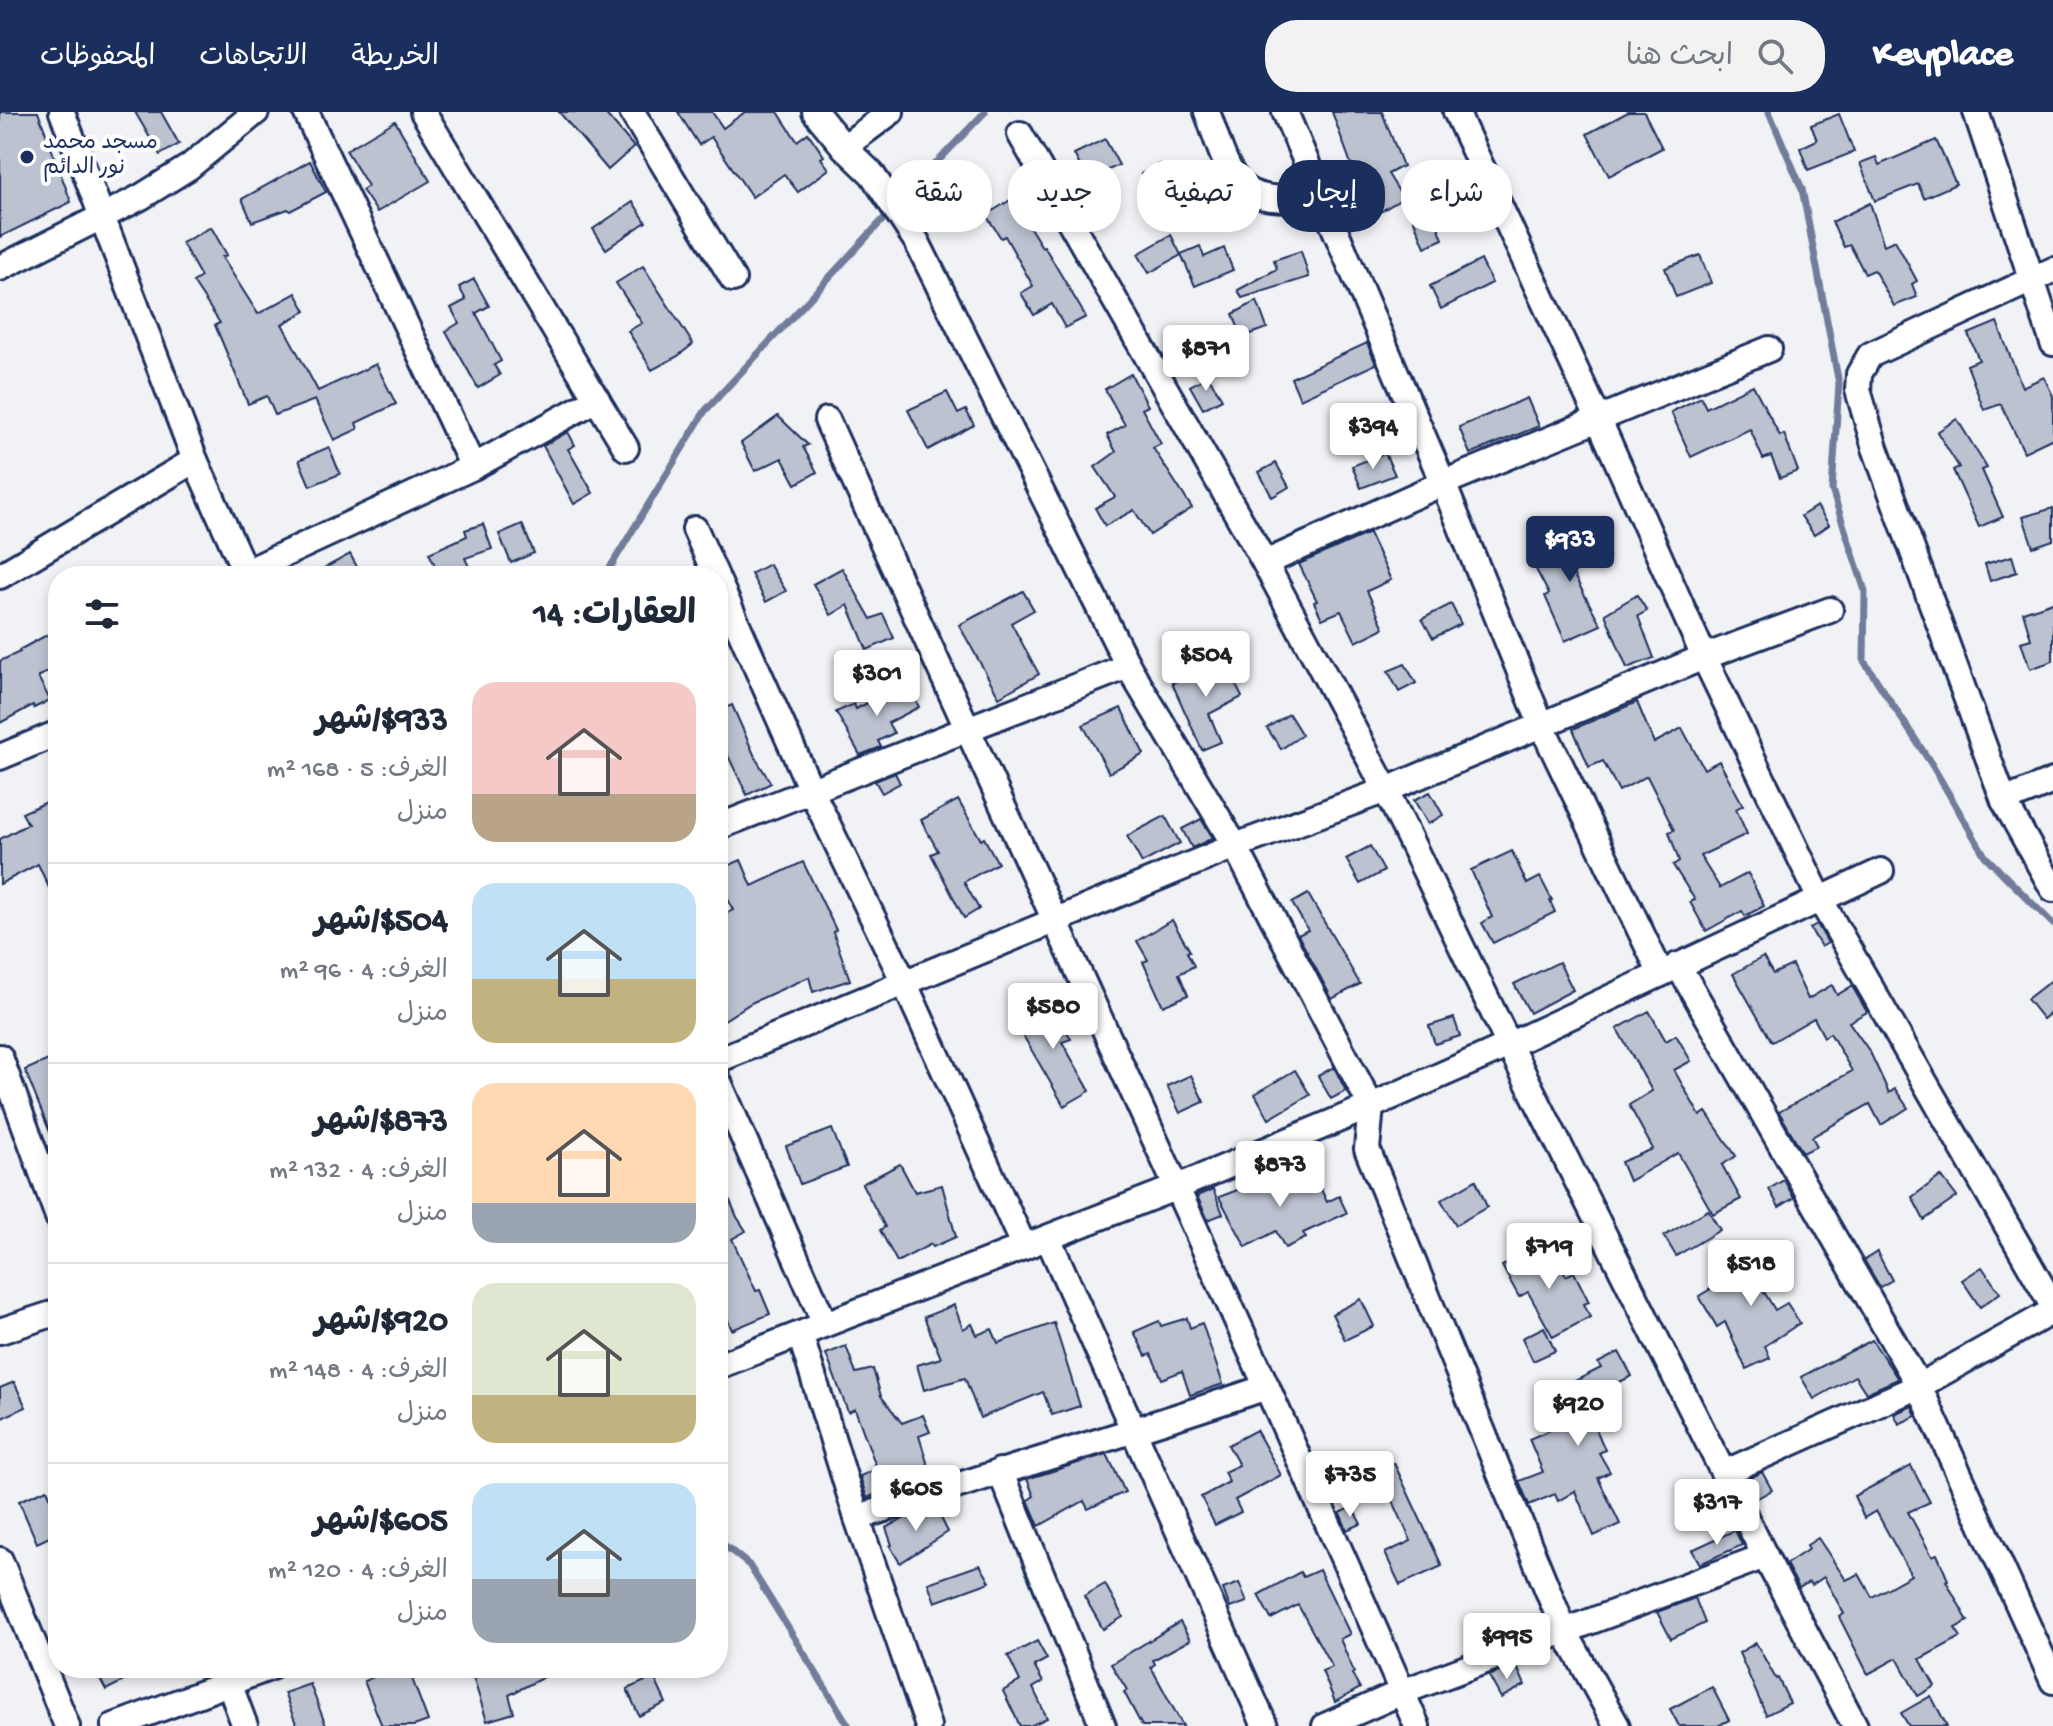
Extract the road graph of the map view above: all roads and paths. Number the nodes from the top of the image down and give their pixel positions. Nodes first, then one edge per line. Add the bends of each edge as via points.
1 (62, 112) edge
2 (256, 112) edge
3 (306, 112) edge
4 (423, 112) edge
5 (632, 112) edge
6 (815, 112) edge
7 (891, 112) edge
8 (1207, 112) edge
9 (1285, 112) edge
10 (1456, 112) edge
11 (1976, 112) edge
12 (1020, 134) dead end
13 (844, 147) junction
14 (1305, 160) edge
15 (1277, 198) edge
16 (102, 218) junction
17 (1336, 232) edge
18 (0, 268) edge
19 (2042, 275) edge
20 (733, 279) dead end
21 (2053, 343) edge
22 (1769, 349) dead end
23 (597, 399) junction
24 (1598, 418) junction
25 (827, 420) dead end
26 (626, 448) dead end
27 (195, 460) junction
28 (473, 467) junction
29 (1443, 483) junction
30 (695, 529) dead end
31 (1265, 563) junction
32 (242, 566) edge
33 (263, 566) edge
34 (712, 566) edge
35 (0, 576) edge
36 (728, 603) edge
37 (1830, 610) dead end
38 (1704, 657) junction
39 (1128, 666) junction
40 (1541, 724) junction
41 (967, 729) junction
42 (48, 737) edge
43 (0, 757) edge
44 (2053, 781) edge
45 (811, 790) junction
46 (1386, 790) junction
47 (2004, 801) junction
48 (728, 823) edge
49 (1235, 846) junction
50 (1881, 871) dead end
51 (2053, 889) edge
52 (1821, 901) junction
53 (1056, 920) junction
54 (1670, 970) junction
55 (904, 982) junction
56 (1509, 1045) junction
57 (728, 1056) edge
58 (0, 1057) edge
59 (728, 1103) edge
60 (1371, 1106) junction
61 (1175, 1188) junction
62 (48, 1189) edge
63 (1048, 1238) junction
64 (1024, 1247) junction
65 (2053, 1308) edge
66 (48, 1315) edge
67 (825, 1324) junction
68 (0, 1331) edge
69 (800, 1334) junction
70 (728, 1362) edge
71 (1919, 1386) junction
72 (1267, 1387) junction
73 (1136, 1432) junction
74 (1000, 1471) junction
75 (1724, 1473) junction
76 (857, 1518) junction
77 (1765, 1556) junction
78 (0, 1560) edge
79 (1564, 1630) junction
80 (222, 1678) edge
81 (227, 1678) edge
82 (2053, 1681) edge
83 (1402, 1692) junction
84 (67, 1726) edge
85 (114, 1726) edge
86 (245, 1726) edge
87 (928, 1726) edge
88 (1103, 1726) edge
89 (1265, 1726) edge
90 (1325, 1726) edge
91 (1417, 1726) edge
92 (1617, 1726) edge
93 (1855, 1726) edge

1 - 16 street
2 - 16 street via 189,167
3 - 28 street
4 - 23 street
5 - 20 street
6 - 13 street
7 - 13 street
8 - 15 street via 1232,175 1250,193
9 - 14 street
10 - 24 street
11 - 19 street
12 - 31 street
13 - 39 street via 872,174 917,242
16 - 18 street
16 - 27 street
17 - 29 street
19 - 21 street
19 - 47 street via 1870,355 1859,374 1858,390 1875,448
22 - 24 street
23 - 26 street
23 - 28 street
24 - 29 street
24 - 38 street
25 - 41 street
27 - 32 street
27 - 35 street
28 - 33 street
29 - 31 street
29 - 40 street
30 - 34 street
31 - 46 street
36 - 45 street
37 - 38 street
38 - 40 street
38 - 52 street
39 - 41 street
39 - 49 street
40 - 46 street
40 - 54 street
41 - 45 street
41 - 53 street
42 - 43 street
44 - 47 street
45 - 48 street
45 - 55 street
46 - 49 street
46 - 56 street
47 - 51 street
49 - 53 street
49 - 60 street
50 - 52 street
52 - 54 street
52 - 65 street
53 - 55 street
53 - 61 street
54 - 56 street
54 - 71 street
55 - 57 street
55 - 64 street
56 - 60 street
56 - 75 street
58 - 62 street
59 - 67 street
60 - 61 street
60 - 79 street via 1367,1149
61 - 63 street
61 - 72 street
63 - 64 street
63 - 73 street
64 - 67 street
65 - 71 street
66 - 68 street
67 - 69 street
69 - 70 street
69 - 76 street
71 - 75 street
71 - 82 street
72 - 73 street
72 - 83 street
73 - 74 street
73 - 89 street
74 - 76 street
74 - 88 street
75 - 77 street
76 - 87 street
77 - 79 street
77 - 93 street
78 - 84 street
79 - 83 street
79 - 92 street
80 - 85 street
81 - 86 street
83 - 90 street
83 - 91 street

